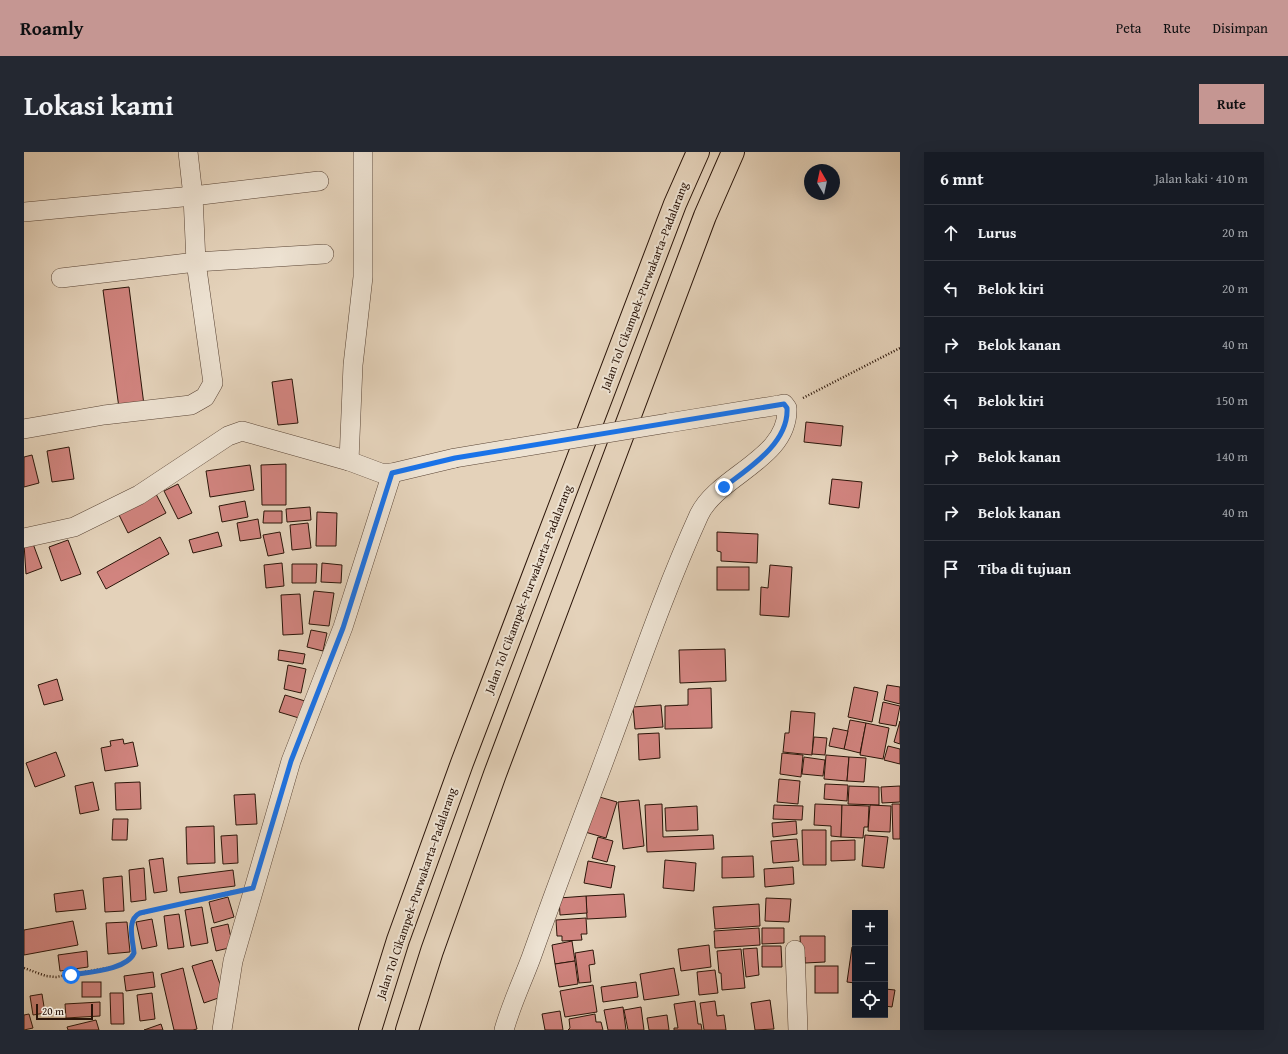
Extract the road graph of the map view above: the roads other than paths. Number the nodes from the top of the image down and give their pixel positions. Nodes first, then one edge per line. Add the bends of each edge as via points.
1 (188, 152) edge
2 (363, 152) edge
3 (698, 152) edge
4 (732, 152) edge
5 (319, 181) dead end
6 (194, 196) junction
7 (24, 212) edge
8 (324, 254) dead end
9 (196, 262) junction
10 (61, 278) dead end
11 (24, 429) edge
12 (349, 461) junction
13 (392, 473) junction
14 (24, 538) edge
15 (794, 950) dead end
16 (222, 1030) edge
17 (370, 1030) edge
18 (407, 1030) edge
19 (504, 1030) edge
20 (798, 1030) edge

1 - 6 street
2 - 12 street via 363,277 353,365
3 - 17 highway, Jalan Tol Cikampek–Purwakarta–Padalarang via 675,204 462,762 398,940
4 - 18 highway via 704,216 495,774
5 - 6 street
6 - 7 street
6 - 9 street
8 - 9 street
9 - 10 street
9 - 11 street via 212,383 205,397 191,405 104,415
12 - 13 street via 381,473
12 - 14 street via 242,431 228,436 139,495 74,527
13 - 16 street via 343,628 291,761 233,961
13 - 19 street, bridge via 455,458 784,404 787,408 788,416 778,437 761,458 714,496 700,512 675,571
15 - 20 street

